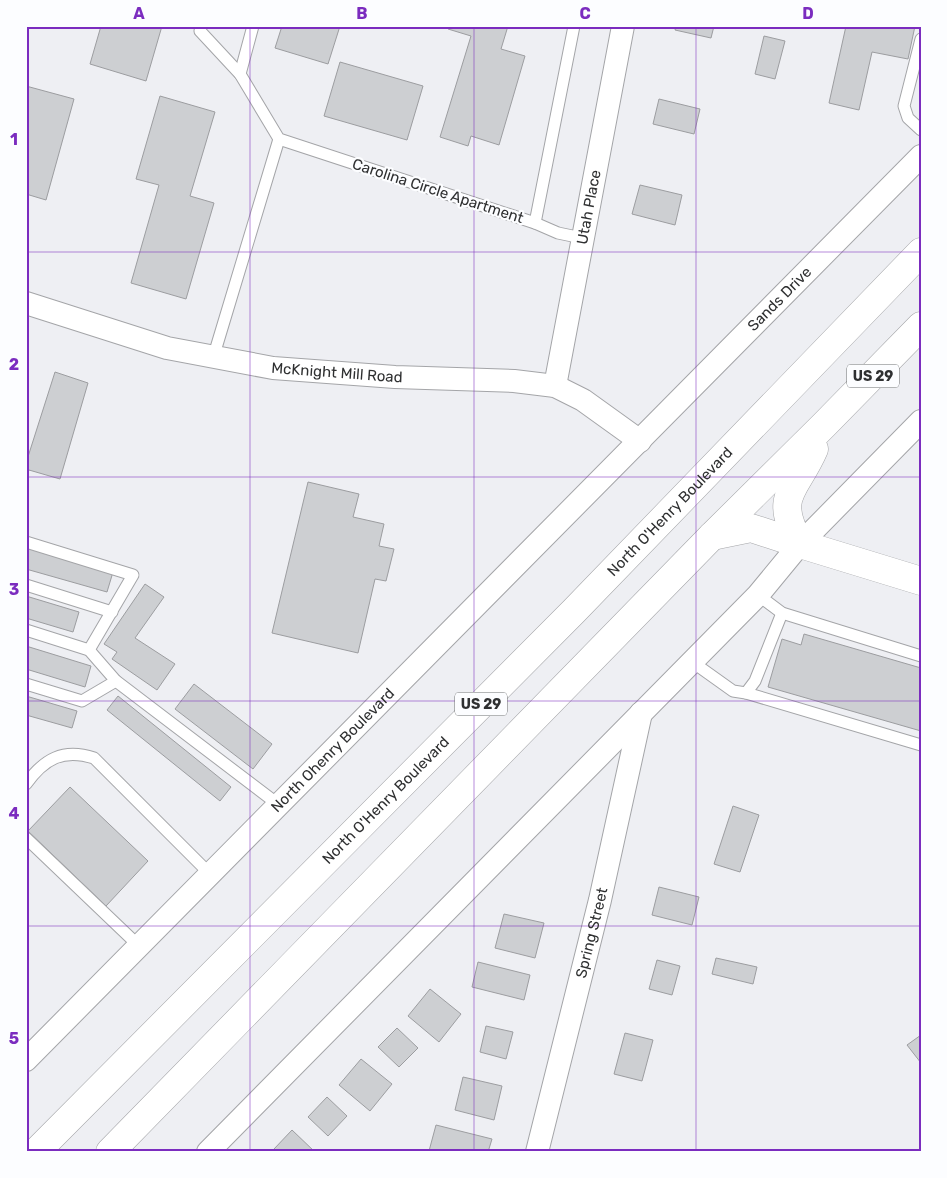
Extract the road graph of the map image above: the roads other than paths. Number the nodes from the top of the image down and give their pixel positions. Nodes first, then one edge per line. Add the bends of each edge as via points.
1 (201, 26) edge
2 (253, 26) edge
3 (574, 26) edge
4 (623, 26) edge
5 (921, 39) edge
6 (240, 74) junction
7 (921, 130) edge
8 (280, 139) junction
9 (921, 156) edge
10 (535, 223) junction
11 (582, 238) junction
12 (921, 252) edge
13 (26, 303) edge
14 (921, 326) edge
15 (213, 358) junction
16 (554, 386) junction
17 (921, 421) edge
18 (824, 425) junction
19 (640, 441) junction
20 (712, 536) junction
21 (26, 542) edge
22 (800, 544) junction
23 (921, 581) edge
24 (26, 585) edge
25 (758, 595) junction
26 (112, 612) junction
27 (782, 613) junction
28 (26, 630) edge
29 (89, 650) junction
30 (921, 656) edge
31 (691, 661) junction
32 (116, 681) junction
33 (26, 684) edge
34 (746, 693) junction
35 (641, 713) junction
36 (921, 745) edge
37 (26, 784) edge
38 (279, 805) junction
39 (26, 838) edge
40 (210, 874) junction
41 (139, 946) junction
42 (26, 1060) edge
43 (36, 1152) edge
44 (110, 1152) edge
45 (208, 1152) edge
46 (537, 1152) edge

1 - 6 lane via 200,31
2 - 6 lane
3 - 10 lane, Carolina Circle Apartment
4 - 11 street, Utah Place
5 - 7 lane via 904,106 908,118
6 - 8 lane
8 - 10 lane, Carolina Circle Apartment
8 - 15 lane
9 - 19 street, Sands Drive
10 - 11 lane via 558,233
11 - 16 street, Utah Place
12 - 43 main road, North O'Henry Boulevard / US 29 via 560,625
13 - 15 street, McKnight Mill Road via 167,348
14 - 18 main road, US 29
15 - 16 street, McKnight Mill Road via 307,372 514,381
16 - 19 street, McKnight Mill Road via 583,400
17 - 22 street
18 - 20 main road, US 29
18 - 22 main road via 786,502 791,530
19 - 38 street, North Ohenry Boulevard
20 - 22 main road via 751,528
20 - 44 main road, US 29
21 - 26 lane via 133,575
22 - 23 main road
22 - 25 street
24 - 26 lane
25 - 27 lane
25 - 31 street
26 - 29 lane
27 - 30 lane
27 - 34 lane via 755,681
28 - 29 lane
29 - 32 lane
31 - 34 lane via 733,691
31 - 35 street
32 - 33 lane via 82,701
32 - 38 lane
34 - 36 lane
35 - 45 street
35 - 46 street, Spring Street via 600,900
37 - 40 lane via 54,756 80,753 94,758
38 - 40 street, North Ohenry Boulevard
39 - 41 lane
40 - 41 street, North Ohenry Boulevard
41 - 42 street, North Ohenry Boulevard

